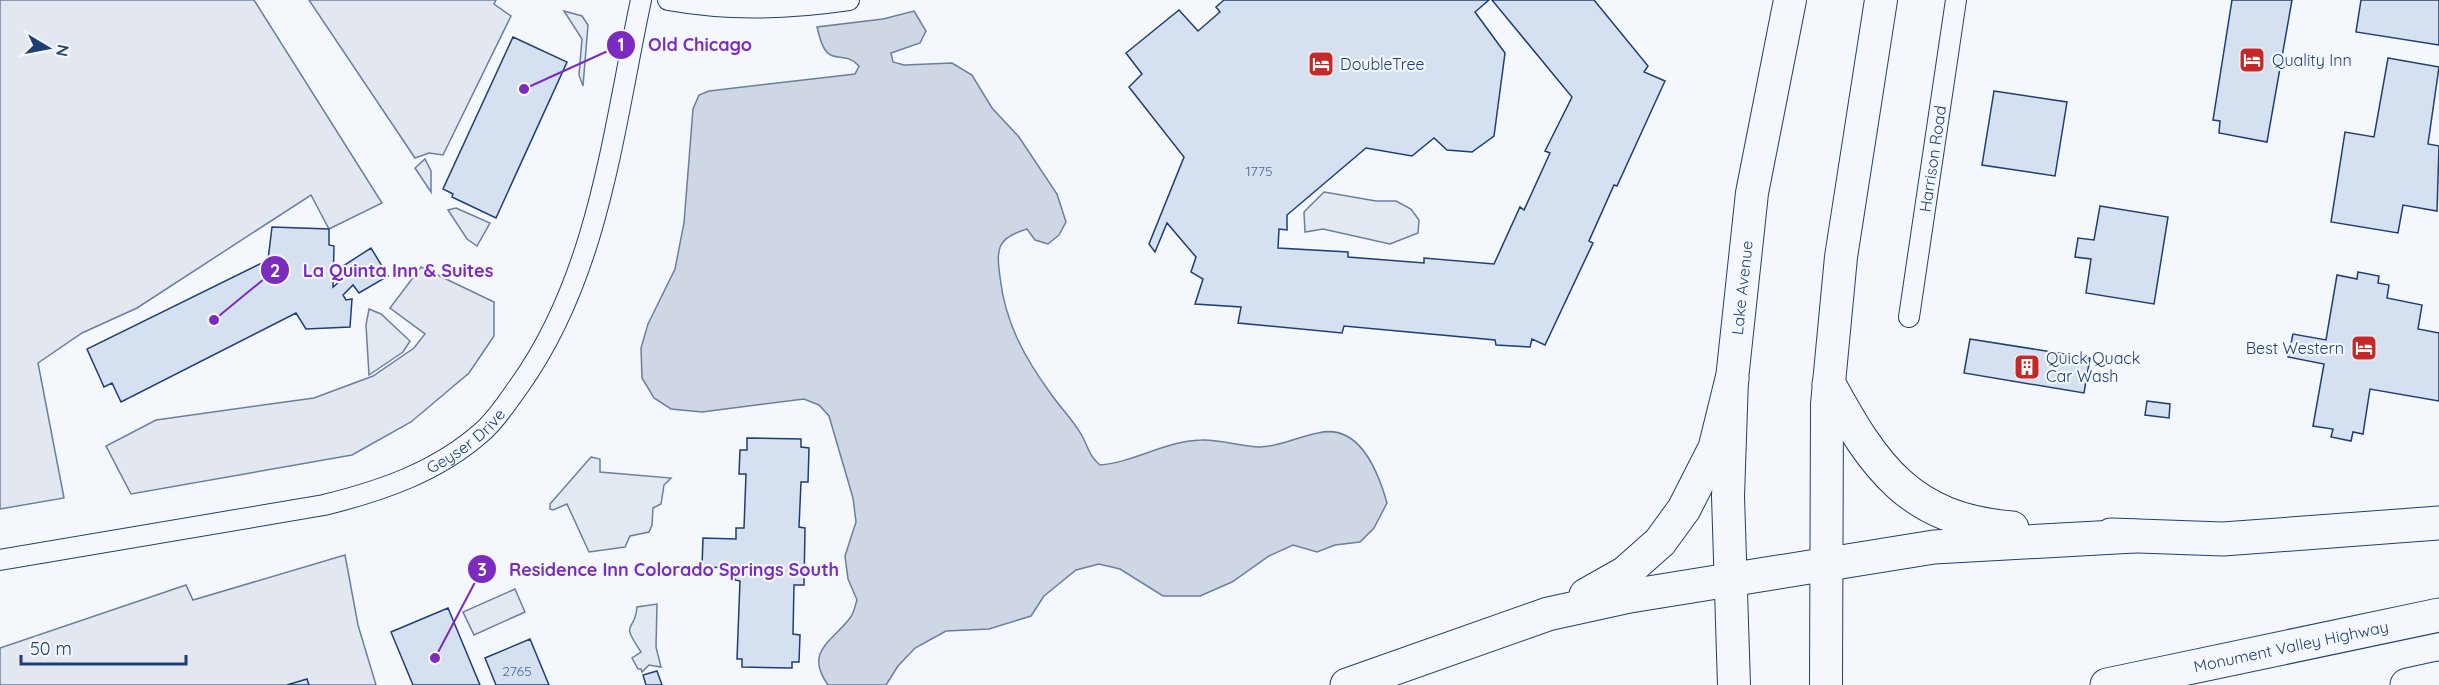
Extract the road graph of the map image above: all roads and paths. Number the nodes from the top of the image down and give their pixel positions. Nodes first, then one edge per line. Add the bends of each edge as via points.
1 (641, 0) edge
2 (668, 0) edge
3 (849, 0) edge
4 (1790, 0) edge
5 (1881, 0) edge
6 (1956, 0) edge
7 (1909, 317) dead end
8 (1732, 379) junction
9 (1829, 384) junction
10 (2439, 523) edge
11 (2134, 536) junction
12 (0, 560) edge
13 (1826, 565) junction
14 (1730, 580) junction
15 (1548, 615) junction
16 (2439, 615) edge
17 (2439, 678) edge
18 (1347, 685) edge
19 (1734, 685) edge
20 (1826, 685) edge
21 (2107, 685) edge
22 (2407, 685) edge

1 - 12 street, Geyser Drive via 601,191 580,266 547,341 507,403 483,431 421,473 360,496
2 - 3 street via 727,9 767,10
4 - 8 main road, Lake Avenue via 1752,193
5 - 9 main road via 1841,257
6 - 7 street, Harrison Road
8 - 14 main road, Lake Avenue
8 - 15 highway via 1715,448 1683,509 1660,542 1625,573
9 - 11 highway via 1883,471 1932,508 1993,526
9 - 13 main road
10 - 11 highway via 2223,539
11 - 13 highway via 1946,546
13 - 14 highway
13 - 20 main road
14 - 15 highway via 1630,596
14 - 19 main road, Lake Avenue
15 - 18 highway
16 - 21 highway, Monument Valley Highway
17 - 22 highway

